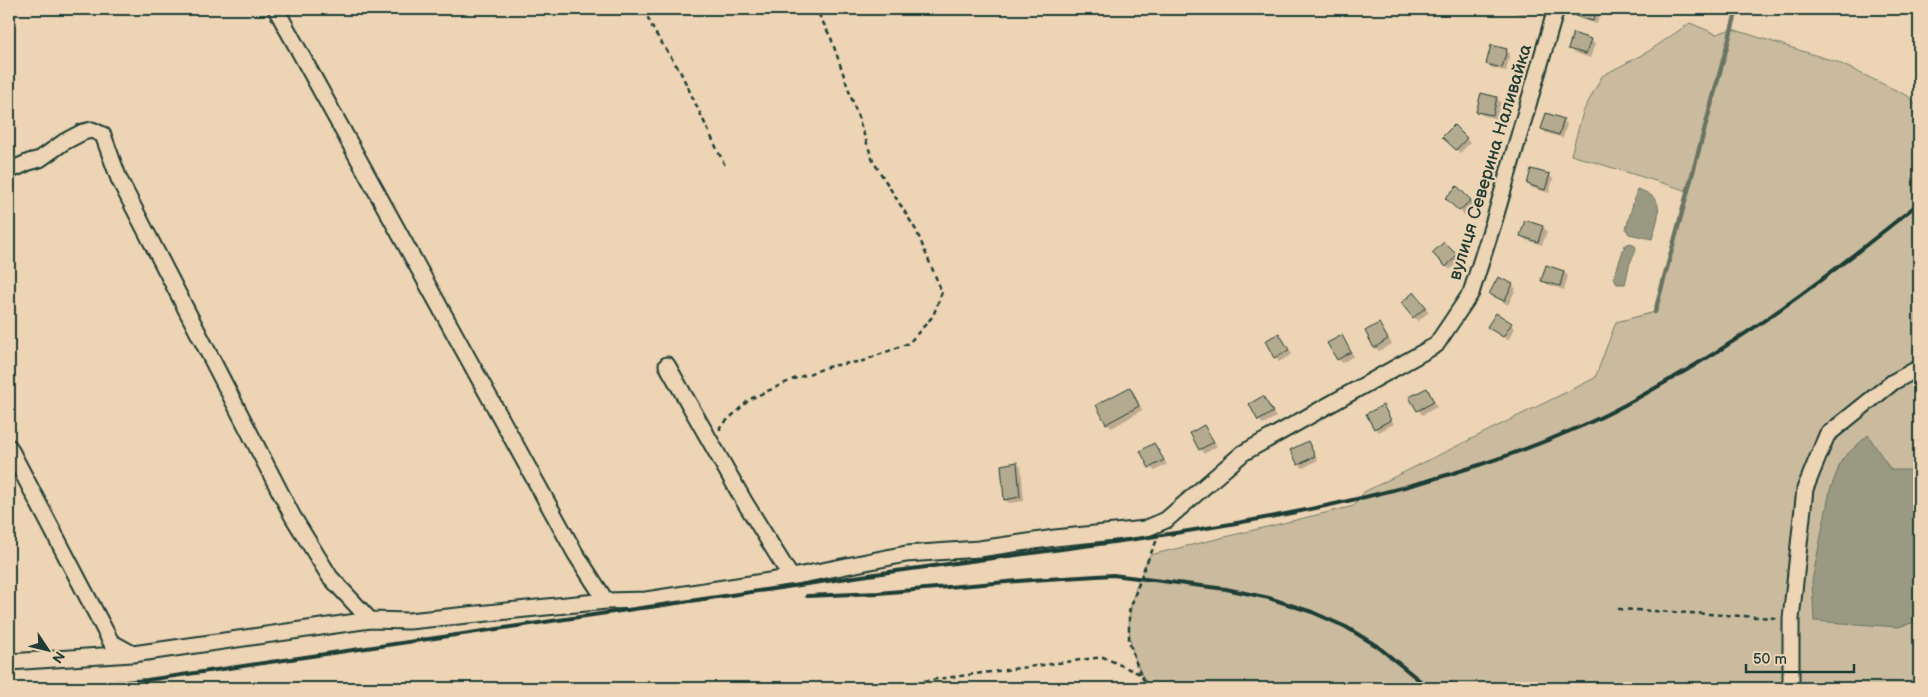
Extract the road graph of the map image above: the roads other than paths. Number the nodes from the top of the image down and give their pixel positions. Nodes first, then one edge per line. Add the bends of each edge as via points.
1 (276, 9) edge
2 (1556, 9) edge
3 (9, 171) edge
4 (667, 365) dead end
5 (1919, 368) edge
6 (9, 447) edge
7 (791, 577) junction
8 (606, 601) junction
9 (370, 620) junction
10 (133, 654) junction
11 (9, 662) edge
12 (1790, 688) edge

1 - 8 street via 575,553
2 - 7 street, вулиця Северина Наливайка via 1471,293 1436,345 1243,453 1166,520 1145,529 979,549 906,554
3 - 9 street via 40,159 83,132 92,130 103,135 119,179 293,516 330,577
4 - 7 street
5 - 12 street via 1893,382 1828,435 1805,489 1791,619
6 - 10 street via 111,642
7 - 8 street, вулиця Северина Наливайка via 646,600
8 - 9 street, вулиця Северина Наливайка via 409,621
9 - 10 street, вулиця Северина Наливайка
10 - 11 street, вулиця Северина Наливайка

